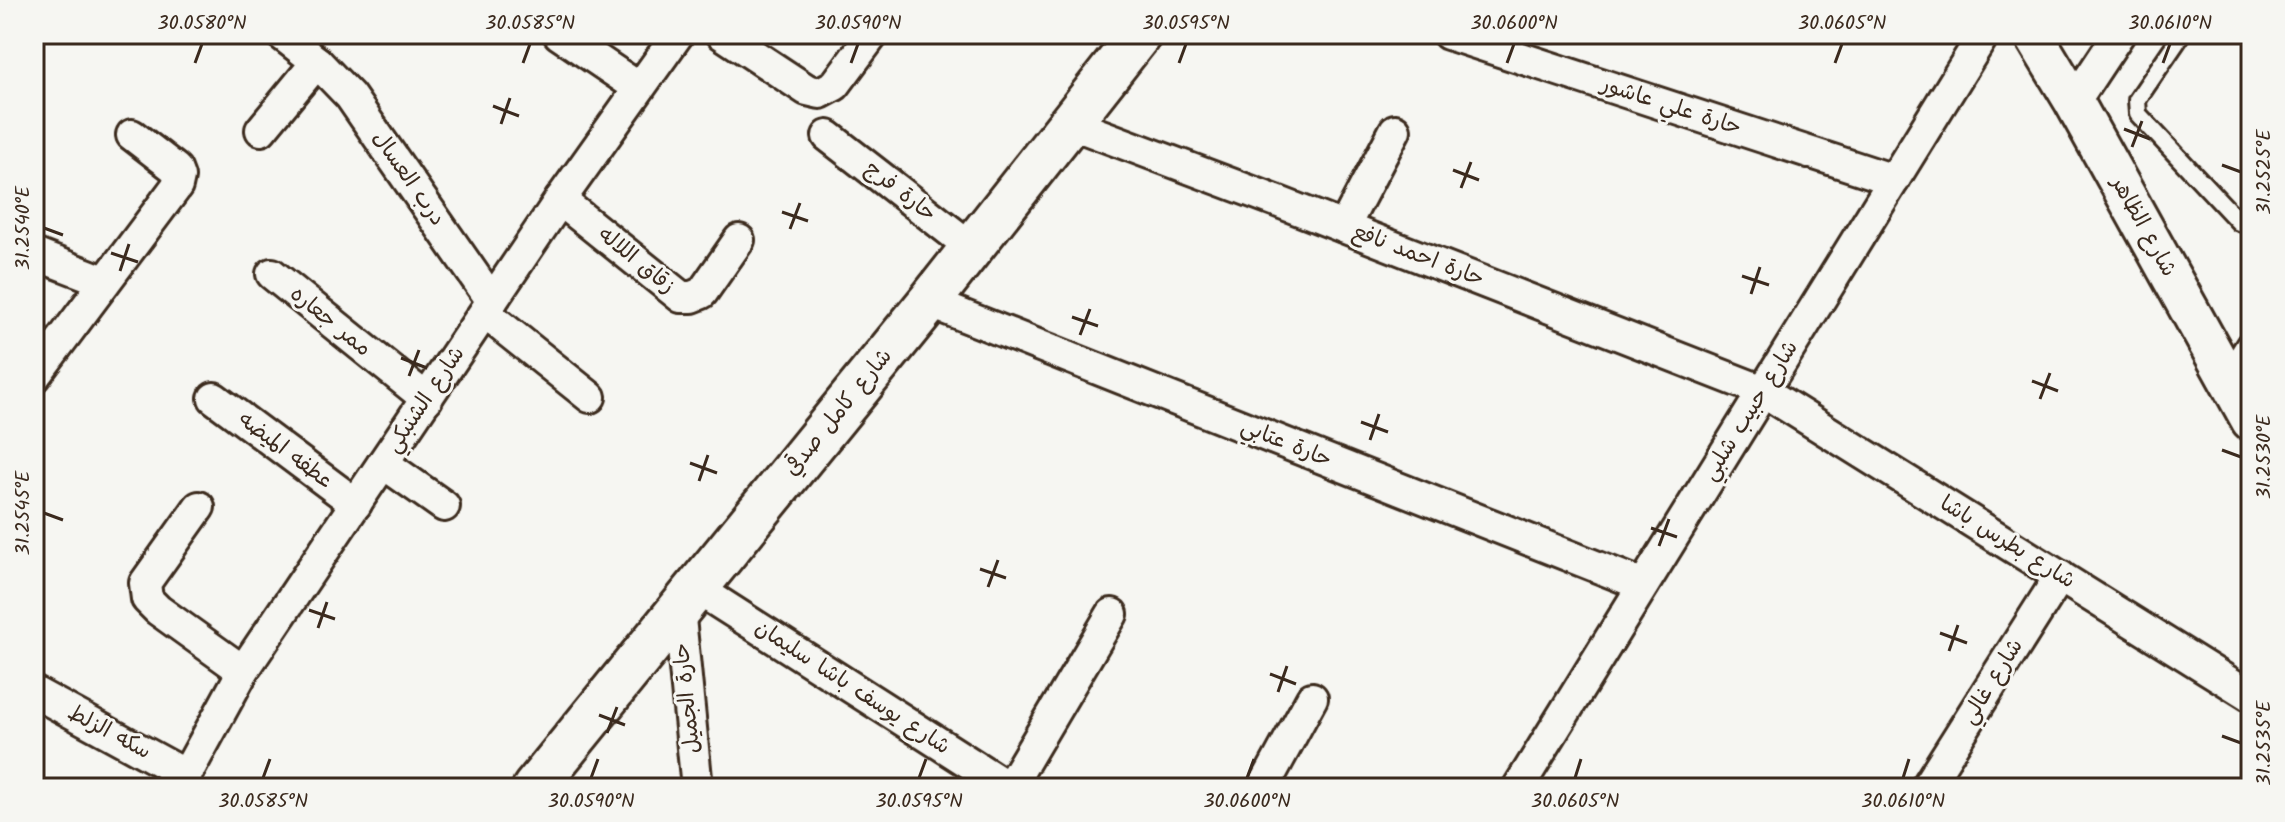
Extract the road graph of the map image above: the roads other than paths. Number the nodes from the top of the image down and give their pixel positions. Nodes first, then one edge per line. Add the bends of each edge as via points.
1 (281, 34) edge
2 (559, 34) edge
3 (678, 34) edge
4 (722, 34) edge
5 (873, 34) edge
6 (1140, 34) edge
7 (1448, 34) edge
8 (1984, 34) edge
9 (2033, 34) edge
10 (2119, 34) edge
11 (2182, 34) edge
12 (317, 62) junction
13 (639, 88) junction
14 (2074, 102) junction
15 (1072, 124) junction
16 (261, 130) dead end
17 (1395, 130) dead end
18 (132, 135) dead end
19 (828, 136) dead end
20 (1894, 180) junction
21 (560, 200) junction
22 (2251, 225) edge
23 (1344, 227) junction
24 (739, 240) dead end
25 (972, 248) junction
26 (34, 254) edge
27 (272, 274) dead end
28 (104, 281) junction
29 (929, 302) junction
30 (488, 307) junction
31 (2251, 347) edge
32 (34, 377) edge
33 (2229, 382) junction
34 (1763, 391) junction
35 (590, 397) dead end
36 (214, 398) dead end
37 (427, 399) junction
38 (2251, 421) edge
39 (383, 463) junction
40 (356, 504) junction
41 (444, 506) dead end
42 (199, 507) dead end
43 (2060, 576) junction
44 (1643, 585) junction
45 (688, 598) junction
46 (1112, 614) dead end
47 (243, 671) junction
48 (34, 692) edge
49 (2251, 696) edge
50 (1312, 698) dead end
51 (182, 781) edge
52 (534, 788) edge
53 (697, 788) edge
54 (1009, 788) edge
55 (1263, 788) edge
56 (1518, 788) edge
57 (1926, 788) edge

1 - 12 street, درب العسال
2 - 13 street
3 - 13 street, شارع الشنبكي
4 - 5 street via 807,90 820,93 835,85
6 - 15 main road, شارع كامل صدقي
7 - 20 street, حارة علي عاشور
8 - 20 street, شارع حبيب شلبي
9 - 14 street, شارع الظاهر
10 - 14 street
11 - 22 lane via 2137,100 2138,114 2239,222
12 - 16 street
12 - 30 street, درب العسال via 350,96
13 - 21 street, شارع الشنبكي
14 - 33 street, شارع الظاهر
15 - 23 street, حارة احمد نافع
15 - 25 main road, شارع كامل صدقي
17 - 23 street
18 - 28 street via 169,162 179,177
19 - 25 street, حارة فرج
20 - 34 street, شارع حبيب شلبي
21 - 24 street, زقاق اللاله via 681,297 702,293
21 - 30 street, شارع الشنبكي
23 - 34 street, حارة احمد نافع
25 - 29 main road, شارع كامل صدقي
26 - 28 street
27 - 37 street, ممر جعاره
28 - 32 street
29 - 44 street, حارة عتابي
29 - 45 main road, شارع كامل صدقي
30 - 35 street, درب العسال
30 - 37 street, شارع الشنبكي
31 - 33 street
33 - 38 street, شارع الظاهر
34 - 43 street, شارع بطرس باشا
34 - 44 street, شارع حبيب شلبي
36 - 40 street, عطفه الميضه
37 - 39 street, شارع الشنبكي
39 - 40 street, شارع الشنبكي
39 - 41 street
40 - 47 street, شارع الشنبكي
42 - 47 street via 145,583 147,599
43 - 49 street, شارع بطرس باشا
43 - 57 street, شارع غالي
44 - 56 street, شارع حبيب شلبي
45 - 52 main road, شارع كامل صدقي
45 - 53 street, حارة الجميل
45 - 54 street, شارع يوسف باشا سليمان
46 - 54 street
47 - 51 street, شارع الشنبكي
48 - 51 street, سكه الزلط
50 - 55 street

